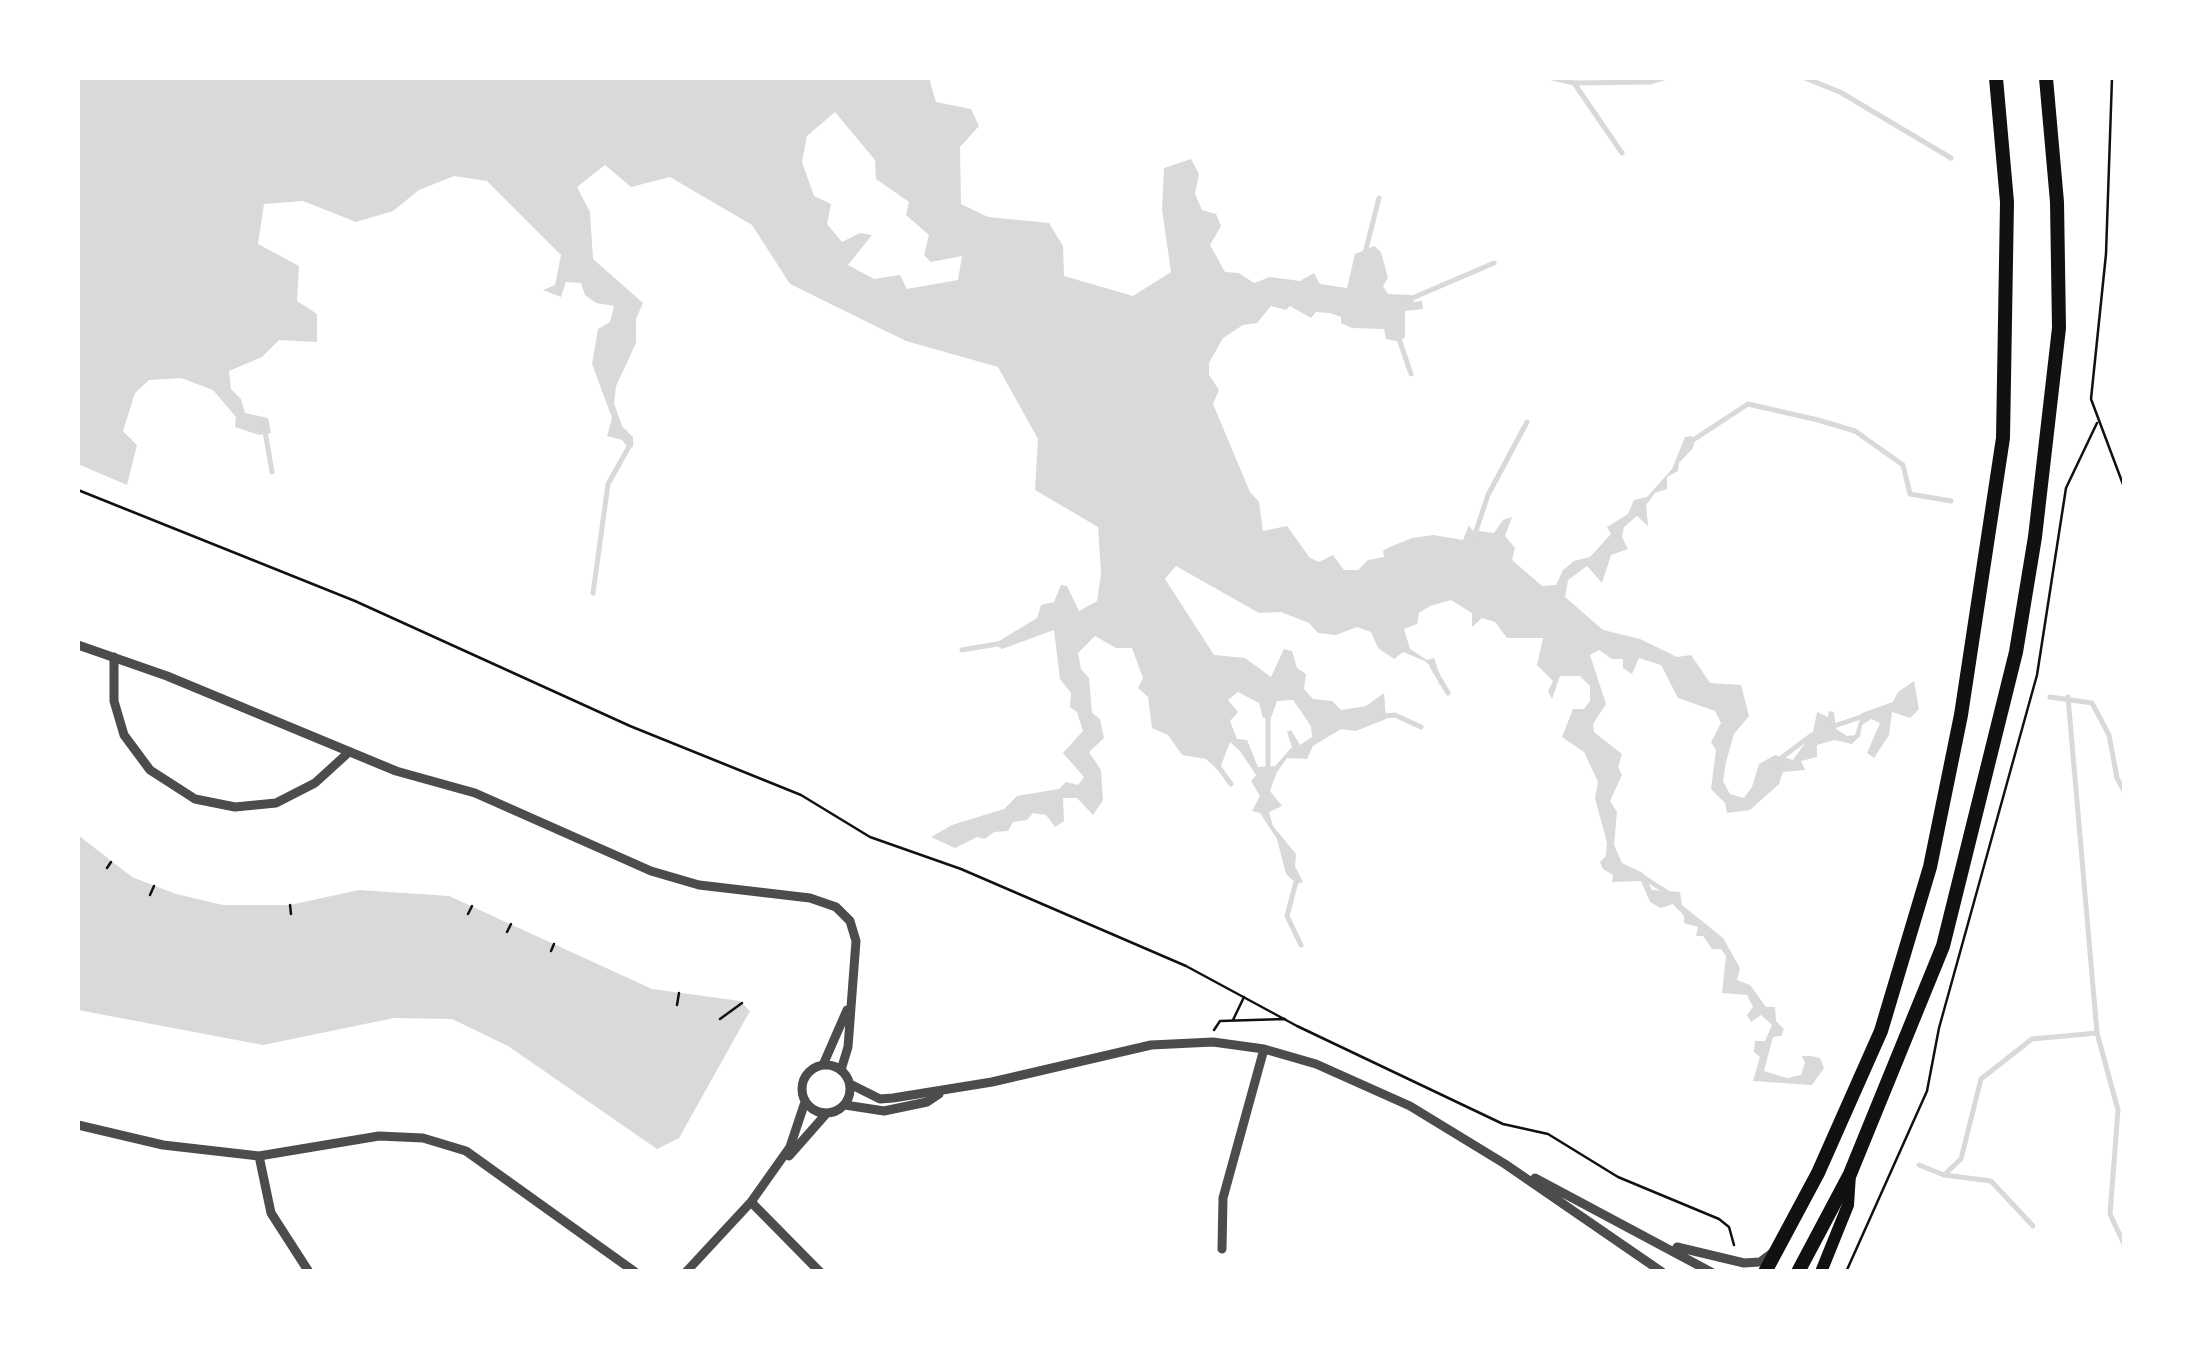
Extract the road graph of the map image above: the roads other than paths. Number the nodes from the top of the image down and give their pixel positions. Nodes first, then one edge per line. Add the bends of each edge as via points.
1 (1996, 78) edge
2 (2046, 78) edge
3 (78, 645) edge
4 (114, 656) junction
5 (349, 752) junction
6 (850, 1003) junction
7 (1264, 1048) junction
8 (824, 1064) junction
9 (841, 1070) junction
10 (850, 1084) junction
11 (946, 1090) junction
12 (805, 1102) junction
13 (845, 1105) junction
14 (826, 1114) junction
15 (78, 1124) edge
16 (259, 1156) junction
17 (1505, 1164) junction
18 (775, 1168) junction
19 (1850, 1174) junction
20 (751, 1202) junction
21 (1783, 1238) junction
22 (1661, 1242) junction
23 (1222, 1250) dead end
24 (310, 1272) edge
25 (635, 1272) edge
26 (686, 1272) edge
27 (820, 1272) edge
28 (1662, 1272) edge
29 (1711, 1272) edge
30 (1765, 1272) edge
31 (1798, 1272) edge
32 (1822, 1272) edge

1 - 21 main road via 2007,202 2003,438 1962,715 1926,884 1881,1031
2 - 19 main road via 2057,202 2058,328 2026,605 1942,946
3 - 4 street
4 - 5 street
4 - 5 street via 114,702 124,735 150,770 196,799 235,807 276,803 315,784
5 - 6 street via 474,793 674,879 828,903 855,933
6 - 8 street
6 - 9 street
7 - 11 street via 1151,1045
7 - 17 street via 1364,1084
7 - 23 street via 1223,1198
8 - 9 street
8 - 12 street via 806,1074
9 - 10 street
10 - 11 street via 880,1099
10 - 13 street
11 - 13 street via 884,1111
12 - 14 street
12 - 18 street via 790,1148
13 - 14 street
14 - 18 street
15 - 16 street via 163,1145
16 - 24 street via 272,1213
16 - 25 street via 378,1136 423,1138 466,1151
17 - 22 street
17 - 28 street
18 - 20 street
19 - 31 main road
19 - 32 main road via 1848,1205
20 - 26 street
20 - 27 street
21 - 22 street via 1753,1263
21 - 30 main road
22 - 29 street

